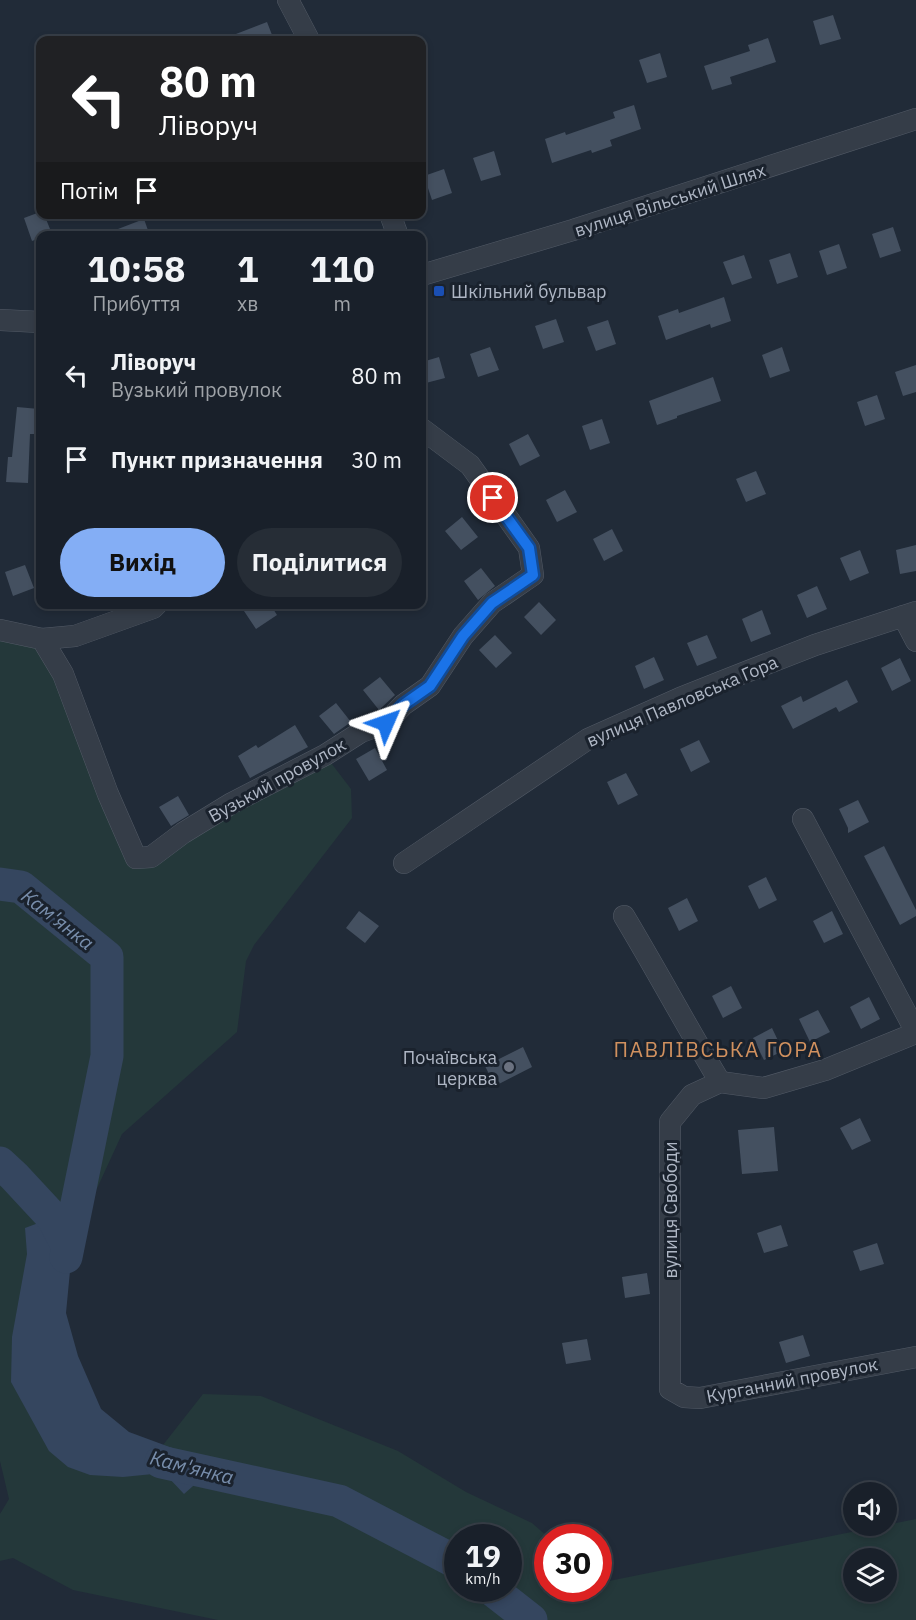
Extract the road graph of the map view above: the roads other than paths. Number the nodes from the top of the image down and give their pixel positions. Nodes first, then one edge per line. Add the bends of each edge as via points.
1 (288, 0) edge
2 (307, 36) edge
3 (916, 119) edge
4 (426, 274) edge
5 (0, 320) edge
6 (36, 322) edge
7 (426, 432) edge
8 (150, 609) edge
9 (909, 614) edge
10 (0, 630) edge
11 (42, 639) junction
12 (916, 641) edge
13 (803, 819) dead end
14 (404, 863) dead end
15 (624, 916) dead end
16 (916, 1033) edge
17 (720, 1082) junction
18 (916, 1357) edge
19 (670, 1389) joint

1 - 2 street
3 - 4 street, вулиця Вільський Шлях
5 - 6 street
7 - 11 street, Вузький провулок via 470,465 529,548 533,575 492,603 463,636 430,686 386,723 361,732 232,803 151,857 136,858 63,674
8 - 11 street via 75,636
9 - 12 street
9 - 14 street, вулиця Павловська Гора via 719,682 588,739
10 - 11 street
13 - 16 street
15 - 17 street
16 - 17 street via 825,1070 764,1088
17 - 19 street, вулиця Свободи via 692,1095 670,1122
18 - 19 street, Курганний провулок via 700,1398 684,1397

